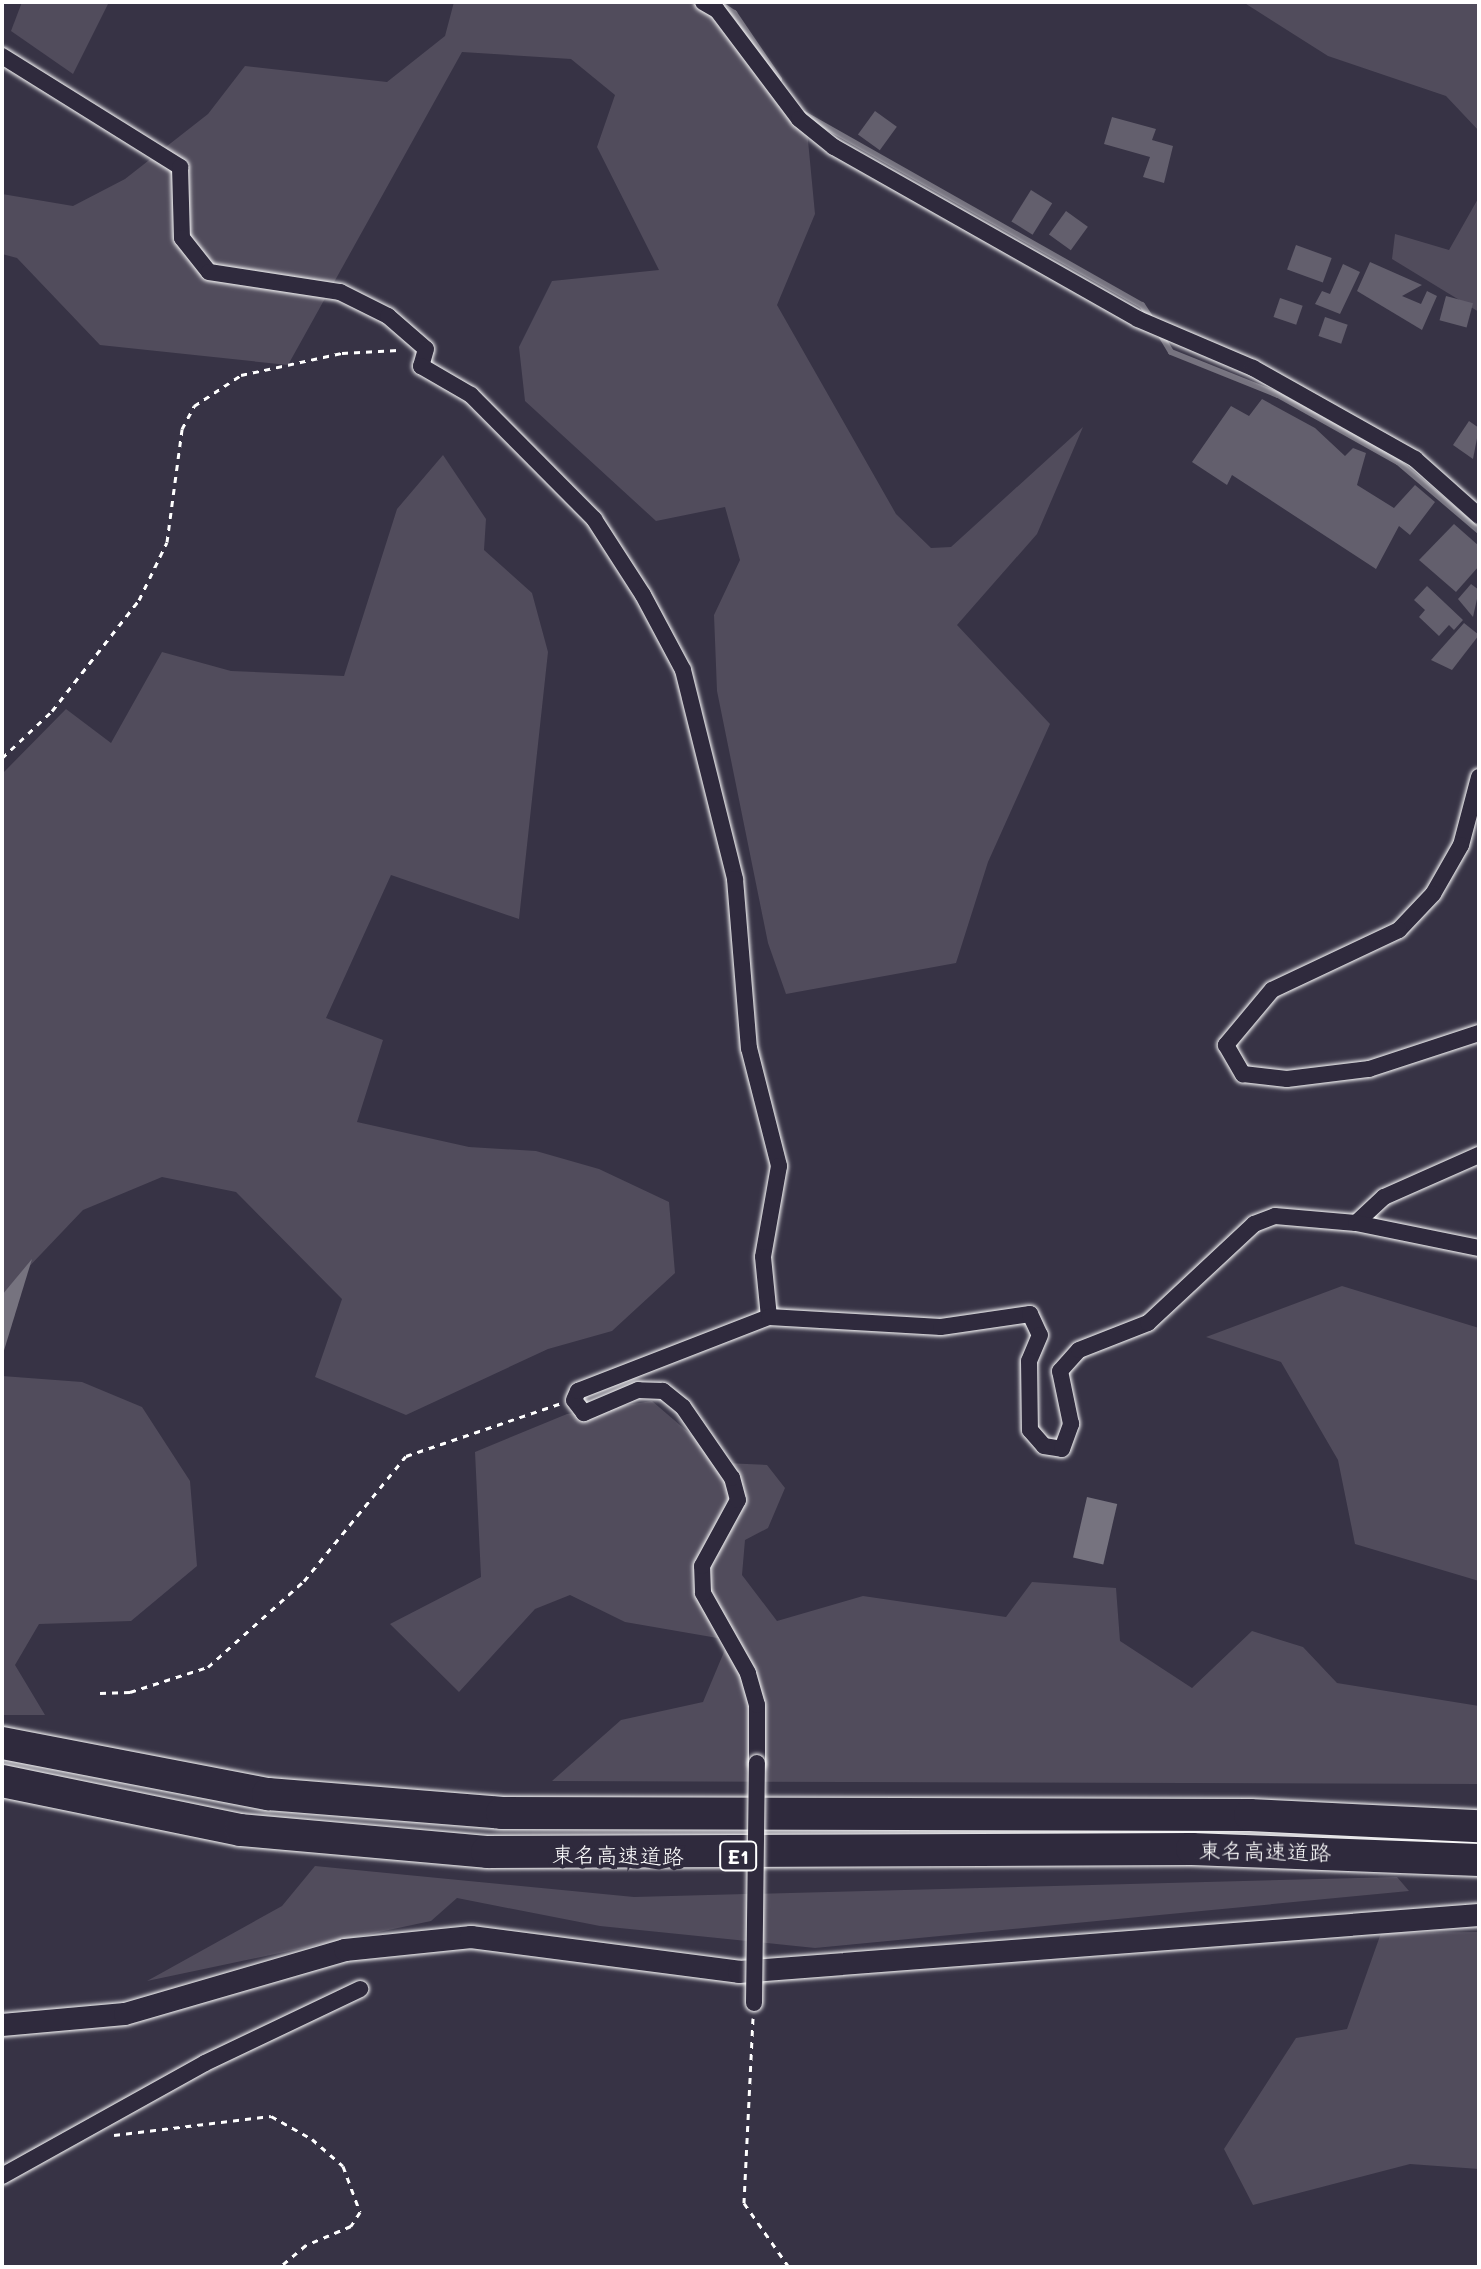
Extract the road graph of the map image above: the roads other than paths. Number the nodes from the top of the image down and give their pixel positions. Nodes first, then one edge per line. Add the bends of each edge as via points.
1 (703, 2) edge
2 (2, 56) edge
3 (1479, 516) edge
4 (1479, 777) edge
5 (1479, 1033) edge
6 (1479, 1155) edge
7 (1356, 1223) junction
8 (1479, 1248) edge
9 (769, 1317) junction
10 (2, 1743) edge
11 (2, 1781) edge
12 (1479, 1826) edge
13 (1479, 1860) edge
14 (1479, 1915) edge
15 (360, 1989) dead end
16 (754, 2003) road end
17 (2, 2025) edge
18 (2, 2176) edge

1 - 3 street via 799,119 834,147 1138,319 1253,368 1415,459
2 - 9 street via 180,167 182,238 209,272 340,292 388,316 426,349 421,366 471,395 594,519 683,670 735,879 749,1048 779,1166 763,1257
4 - 5 street via 1461,845 1433,894 1399,930 1272,990 1226,1045 1243,1074 1287,1079 1369,1069
6 - 7 street via 1384,1197
7 - 8 street
7 - 9 street via 1275,1216 1254,1224 1148,1323 1079,1350 1060,1371 1071,1424 1062,1449 1044,1446 1030,1430 1029,1361 1040,1335 1030,1314 941,1327
9 - 16 street, bridge via 587,1386 574,1400 584,1413 638,1390 663,1391 683,1407 732,1478 738,1500 702,1566 703,1593 748,1673 757,1705
10 - 12 highway, 東名高速道路 / E1 via 268,1794 502,1813 1250,1815
11 - 13 highway, 東名高速道路 / E1 via 241,1830 487,1852 1192,1849
14 - 17 street via 739,1972 471,1937 345,1950 125,2014
15 - 18 street via 205,2063

